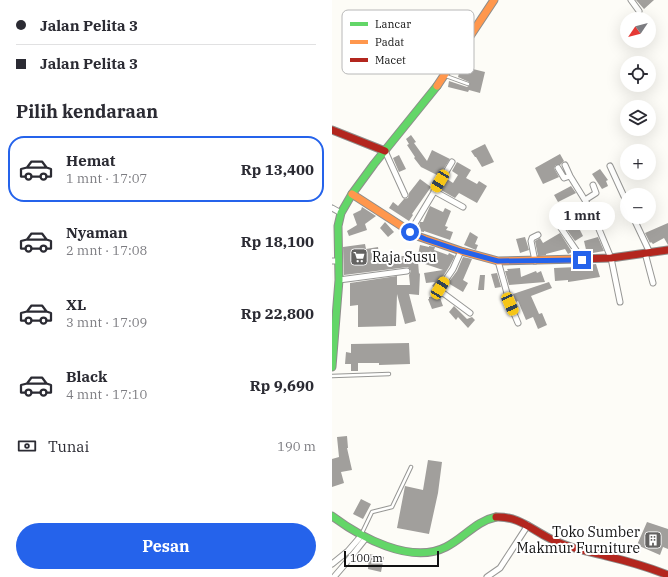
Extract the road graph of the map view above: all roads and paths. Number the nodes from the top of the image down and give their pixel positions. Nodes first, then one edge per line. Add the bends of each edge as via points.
1 (494, 0) edge
2 (631, 0) edge
3 (639, 11) dead end
4 (474, 30) edge
5 (444, 75) joint
6 (468, 84) dead end
7 (332, 130) edge
8 (385, 151) junction
9 (452, 162) dead end
10 (565, 165) dead end
11 (610, 166) dead end
12 (558, 168) dead end
13 (570, 176) junction
14 (593, 185) dead end
15 (620, 188) edge
16 (434, 191) junction
17 (352, 194) junction
18 (405, 195) dead end
19 (585, 200) junction
20 (463, 207) dead end
21 (332, 208) edge
22 (591, 210) junction
23 (341, 214) junction
24 (636, 224) edge
25 (410, 232) junction
26 (538, 235) dead end
27 (668, 250) edge
28 (461, 251) junction
29 (647, 253) junction
30 (611, 258) junction
31 (582, 260) junction
32 (336, 261) edge
33 (498, 261) junction
34 (535, 261) junction
35 (407, 270) dead end
36 (339, 280) junction
37 (653, 283) dead end
38 (620, 302) dead end
39 (470, 313) dead end
40 (518, 323) dead end
41 (332, 367) edge
42 (389, 374) dead end
43 (332, 376) edge
44 (411, 467) dead end
45 (332, 516) edge
46 (528, 525) junction
47 (363, 537) junction
48 (332, 564) edge
49 (668, 574) edge
50 (334, 577) edge
51 (487, 577) edge

1 - 4 main road
2 - 3 street
5 - 6 lane
5 - 8 main road
7 - 8 main road
8 - 17 main road
8 - 18 street
9 - 16 street
10 - 13 street
11 - 15 street
12 - 13 street via 563,178
13 - 19 street
14 - 19 street via 596,193
16 - 20 street
16 - 25 street
17 - 23 main road
17 - 25 main road
19 - 22 street
21 - 23 street
22 - 30 street
22 - 31 street via 561,228
23 - 32 main road
24 - 29 street
25 - 28 main road
26 - 34 street via 531,241
27 - 29 main road
28 - 33 main road
28 - 39 street via 440,288
29 - 30 main road
29 - 37 street
30 - 31 main road
30 - 38 street
31 - 34 main road
32 - 36 main road
33 - 34 main road
33 - 40 street
35 - 36 street
36 - 41 main road
42 - 43 lane
44 - 47 lane via 392,507 372,512
45 - 47 main road
46 - 47 main road via 505,517 491,518 480,522 446,547 430,552 386,546
46 - 49 main road via 559,543
46 - 51 street via 500,568
47 - 48 street
47 - 50 street

